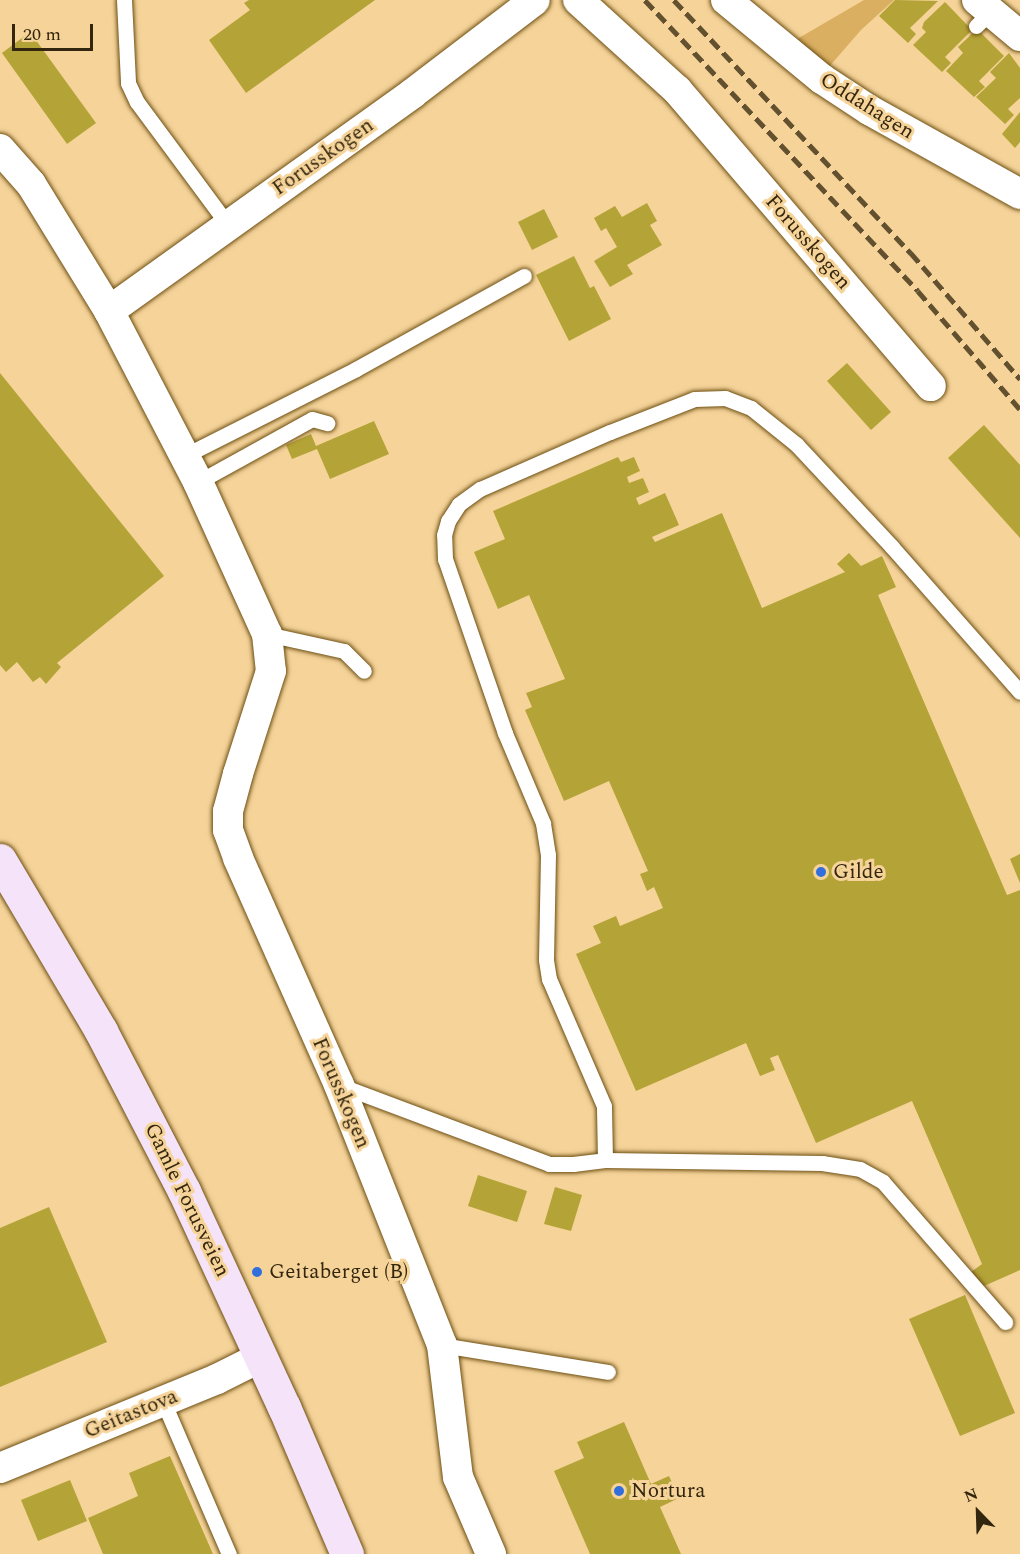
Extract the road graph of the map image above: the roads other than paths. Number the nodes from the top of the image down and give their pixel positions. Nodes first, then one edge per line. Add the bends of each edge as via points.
1 (124, 0) edge
2 (535, 0) edge
3 (578, 0) edge
4 (726, 0) edge
5 (989, 11) edge
6 (1017, 41) edge
7 (0, 149) edge
8 (1020, 194) edge
9 (228, 225) junction
10 (524, 276) dead end
11 (109, 311) junction
12 (931, 386) dead end
13 (327, 423) dead end
14 (184, 456) junction
15 (198, 482) junction
16 (267, 634) junction
17 (364, 671) dead end
18 (1020, 692) edge
19 (0, 860) edge
20 (339, 1085) junction
21 (605, 1160) junction
22 (1005, 1322) dead end
23 (442, 1345) junction
24 (261, 1358) junction
25 (608, 1372) dead end
26 (163, 1401) junction
27 (0, 1468) edge
28 (230, 1554) edge
29 (347, 1554) edge
30 (491, 1554) edge

1 - 9 lane via 128,83 132,92
2 - 9 street, Forusskogen
3 - 12 street, Forusskogen via 677,90
4 - 8 street, Oddahagen via 822,80
5 - 6 street
7 - 11 street, Forusskogen via 31,183
9 - 11 street, Forusskogen
10 - 14 lane via 356,369
11 - 14 street, Forusskogen
13 - 15 lane via 312,419
14 - 15 street, Forusskogen
15 - 16 street, Forusskogen
16 - 17 lane via 344,651
16 - 20 street, Forusskogen via 271,671 235,784 228,830
18 - 21 lane via 797,445 751,408 725,398 694,399 621,428 480,489 459,504 444,535 446,559 505,733 543,823 548,855 549,979 604,1106
19 - 24 main road, Gamle Forusveien via 140,1105 216,1256
20 - 21 lane via 549,1164
20 - 23 street, Forusskogen
21 - 22 lane via 822,1163 860,1169 883,1182
23 - 25 lane
23 - 30 street, Forusskogen via 458,1477
24 - 26 street, Geitastova
24 - 29 main road, Gamle Forusveien
26 - 27 street, Geitastova
26 - 28 lane

